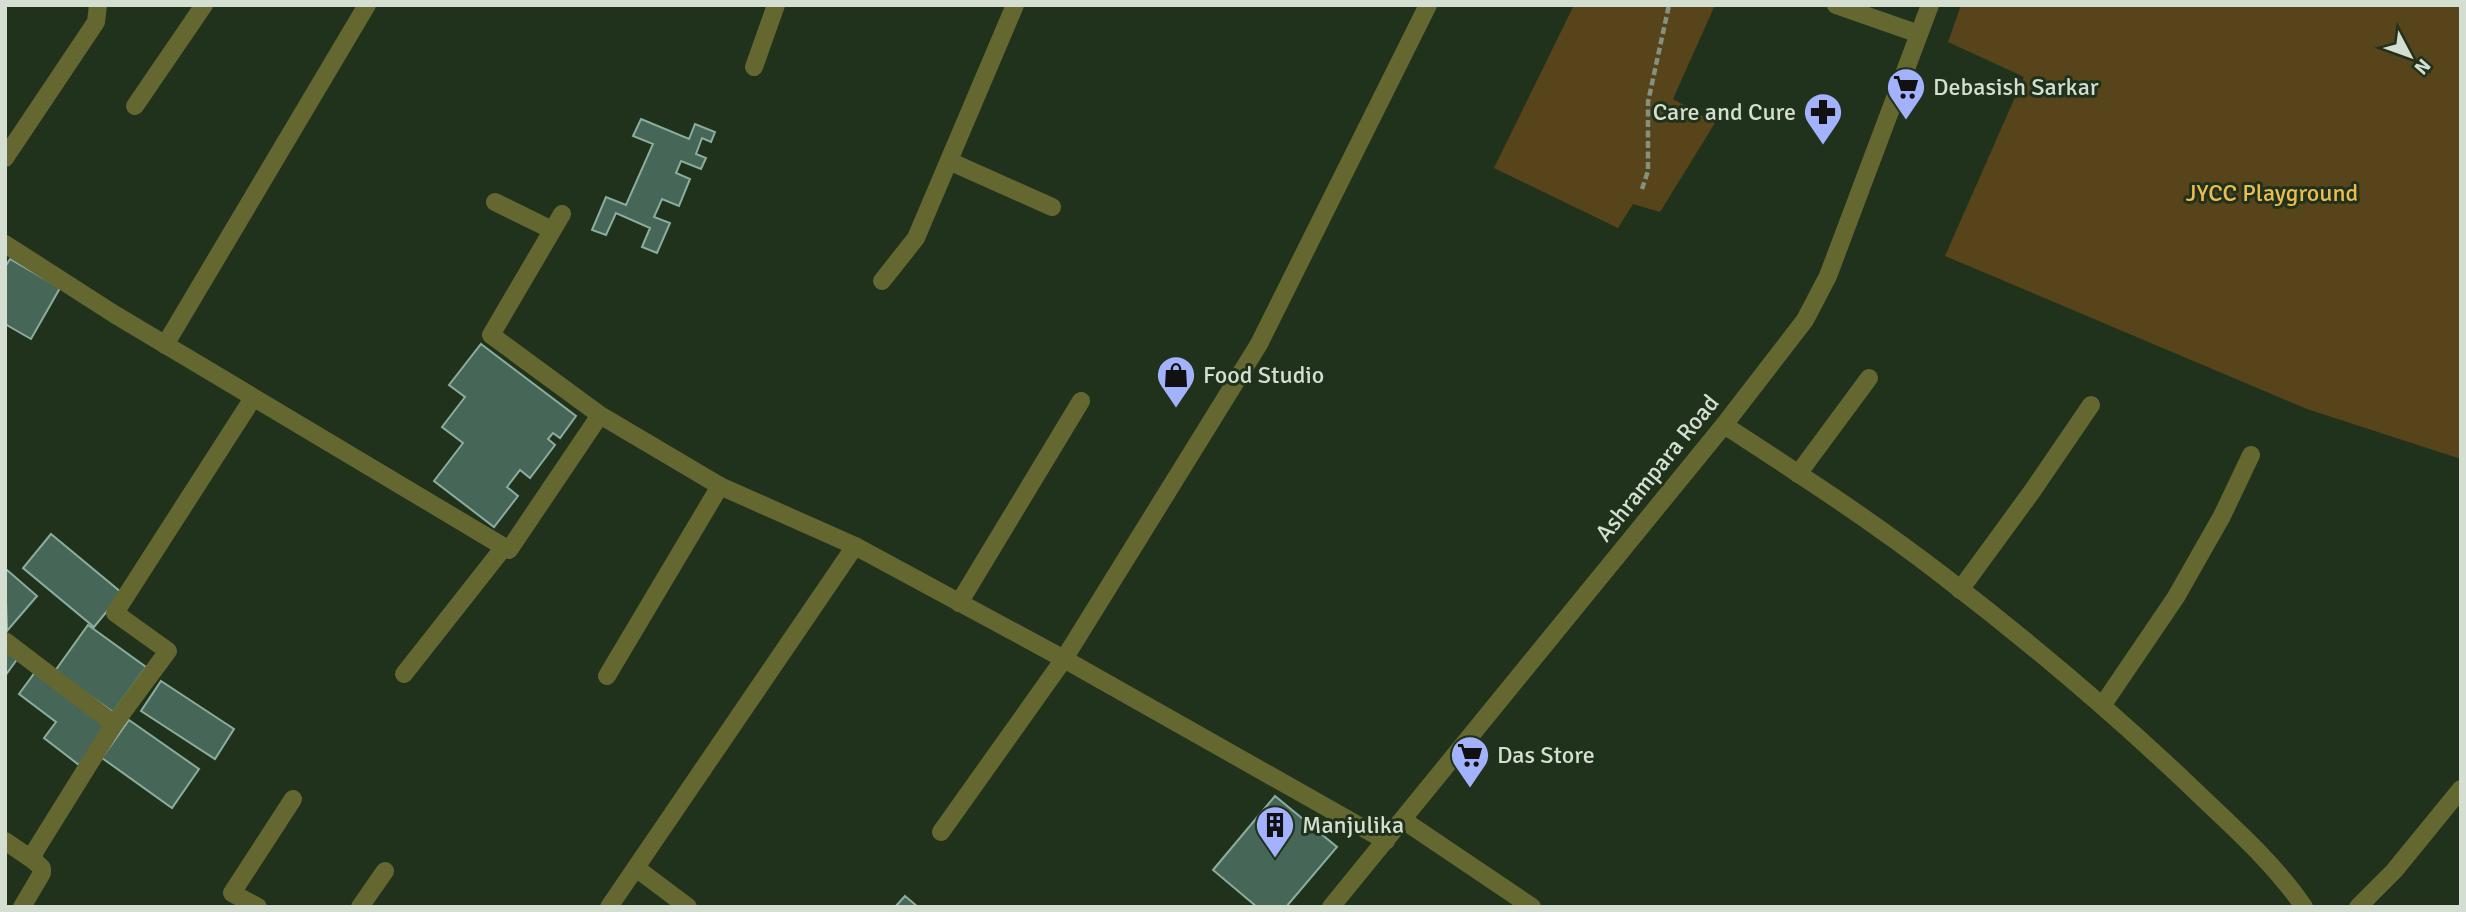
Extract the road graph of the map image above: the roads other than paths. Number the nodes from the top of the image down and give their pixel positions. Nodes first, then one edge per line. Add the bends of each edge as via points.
1 (99, 5) edge
2 (204, 5) edge
3 (368, 5) edge
4 (776, 5) edge
5 (1015, 5) edge
6 (1428, 5) edge
7 (1836, 5) edge
8 (1930, 5) edge
9 (1919, 34) junction
10 (754, 67) dead end
11 (135, 106) dead end
12 (5, 158) edge
13 (949, 161) junction
14 (495, 202) dead end
15 (1052, 207) dead end
16 (562, 214) dead end
17 (552, 230) junction
18 (5, 244) edge
19 (882, 281) dead end
20 (165, 345) junction
21 (1870, 378) dead end
22 (253, 398) junction
23 (1081, 401) dead end
24 (2091, 405) dead end
25 (600, 415) junction
26 (1724, 425) junction
27 (2251, 455) dead end
28 (1798, 474) junction
29 (719, 486) junction
30 (855, 546) junction
31 (504, 547) junction
32 (1960, 590) junction
33 (959, 603) junction
34 (5, 641) edge
35 (1064, 659) junction
36 (404, 674) dead end
37 (607, 676) dead end
38 (2102, 706) junction
39 (114, 724) junction
40 (2461, 789) edge
41 (293, 799) dead end
42 (1403, 820) junction
43 (941, 832) dead end
44 (5, 841) edge
45 (1386, 841) junction
46 (33, 860) junction
47 (636, 867) junction
48 (385, 871) dead end
49 (22, 907) edge
50 (258, 907) edge
51 (360, 907) edge
52 (609, 907) edge
53 (688, 907) edge
54 (1331, 907) edge
55 (1532, 907) edge
56 (2304, 907) edge
57 (2358, 907) edge

1 - 12 street via 96,22
2 - 11 street
3 - 20 street
4 - 10 street
5 - 13 street
6 - 35 street via 1259,344
7 - 9 street
8 - 9 street, Ashrampara Road
9 - 26 street, Ashrampara Road via 1828,276 1805,320
13 - 15 street
13 - 19 street via 916,238
14 - 17 street
16 - 17 street
17 - 25 street via 491,335
18 - 20 street
20 - 22 street
21 - 28 street
22 - 31 street
22 - 39 street via 116,613 168,651
23 - 33 street
24 - 32 street
25 - 29 street
25 - 31 street via 509,550
26 - 28 street
26 - 42 street, Ashrampara Road
27 - 38 street via 2176,597
28 - 32 street
29 - 30 street
29 - 37 street
30 - 33 street
30 - 47 street
31 - 36 street
32 - 38 street
33 - 35 street
34 - 39 street
35 - 43 street
35 - 45 street
38 - 56 street via 2286,880
39 - 46 street
40 - 57 street
41 - 50 street via 232,893
42 - 45 street, Ashrampara Road
42 - 55 street
44 - 46 street
45 - 54 street, Ashrampara Road
46 - 49 street via 42,873
47 - 52 street
47 - 53 street
48 - 51 street

